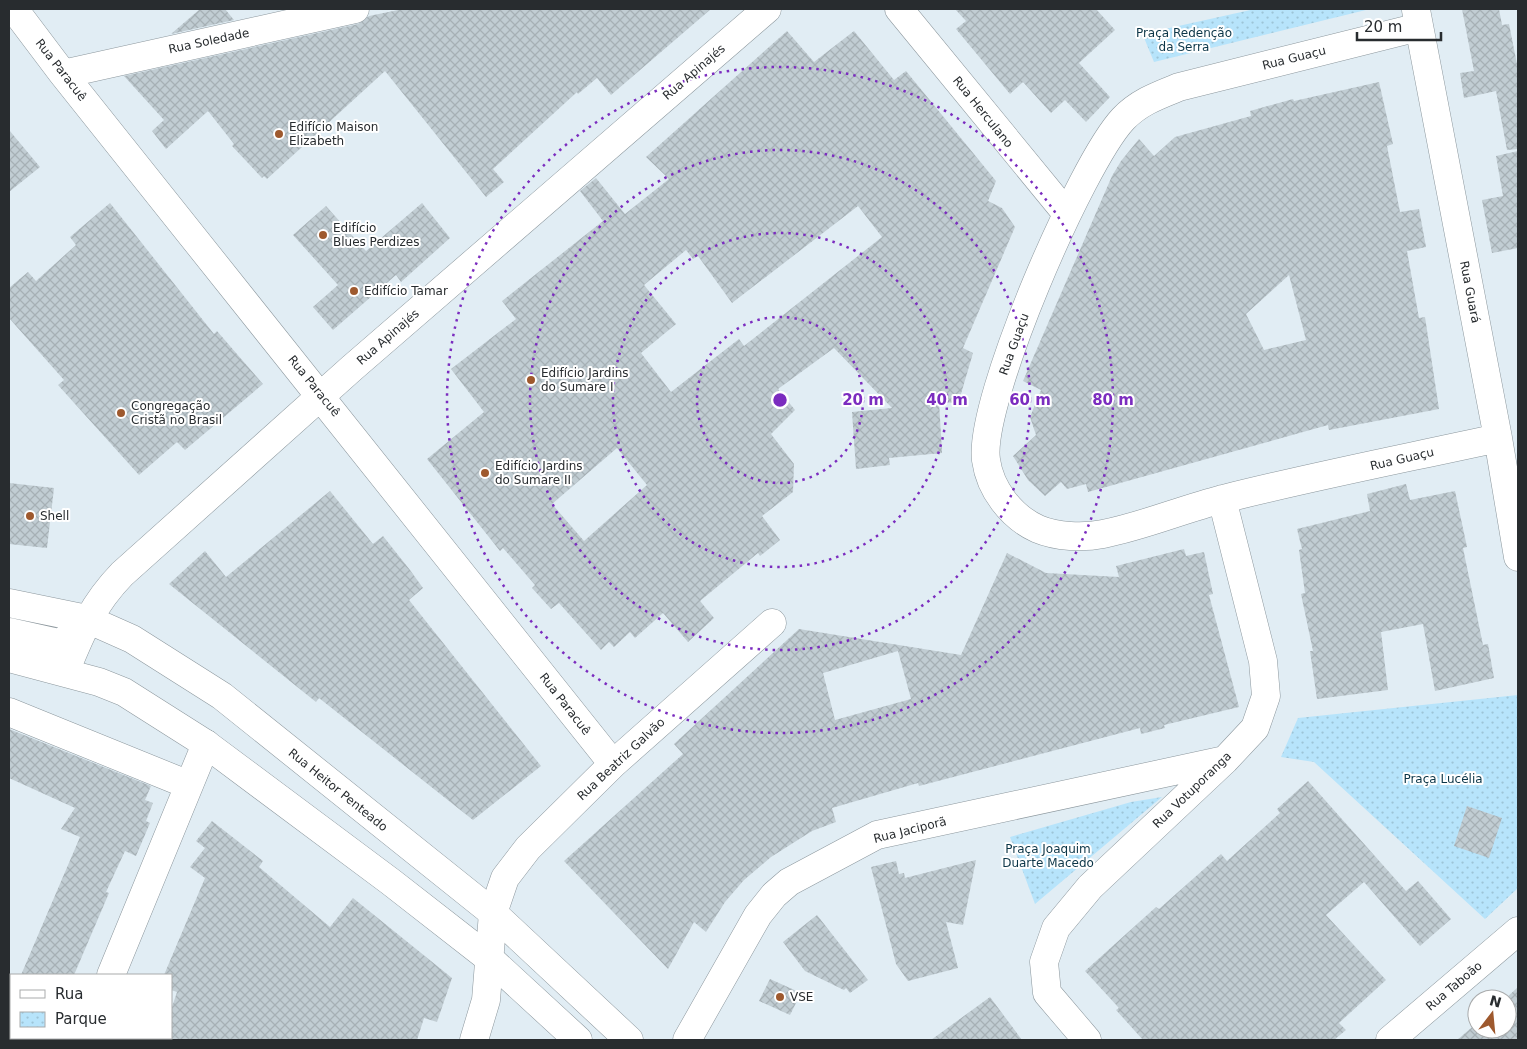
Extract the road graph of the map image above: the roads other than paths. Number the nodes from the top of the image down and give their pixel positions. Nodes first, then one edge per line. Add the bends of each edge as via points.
1 (355, 9) edge
2 (766, 9) edge
3 (899, 9) edge
4 (15, 12) edge
5 (1417, 18) edge
6 (63, 74) junction
7 (1067, 214) junction
8 (321, 395) junction
9 (1498, 438) junction
10 (1222, 500) junction
11 (1518, 557) edge
12 (9, 603) edge
13 (87, 619) junction
14 (772, 623) dead end
15 (9, 632) edge
16 (9, 658) edge
17 (65, 672) junction
18 (9, 712) edge
19 (206, 744) junction
20 (1225, 760) junction
21 (613, 764) junction
22 (189, 785) junction
23 (493, 913) junction
24 (1518, 931) edge
25 (491, 960) junction
26 (111, 974) edge
27 (474, 1040) edge
28 (578, 1040) edge
29 (629, 1040) edge
30 (687, 1040) edge
31 (1087, 1040) edge
32 (1390, 1040) edge

1 - 6 street, Rua Soledade
2 - 8 street, Rua Apinajés
3 - 7 street, Rua Herculano
4 - 6 street, Rua Paracuê
5 - 7 street, Rua Guaçu via 1180,87 1145,101 1123,119 1095,160
5 - 9 street, Rua Guará
6 - 8 street, Rua Paracuê
7 - 10 street, Rua Guaçu via 1023,318 995,396 985,458 999,497 1038,529 1060,536 1101,535
8 - 13 street, Rua Apinajés via 122,574
8 - 21 street, Rua Paracuê
9 - 10 street, Rua Guaçu
9 - 11 street, Rua Guará
10 - 20 street, Rua Votuporanga via 1263,661 1266,696 1255,728
12 - 13 street, Rua Heitor Penteado
13 - 15 street via 66,640 58,643
13 - 17 street, Rua Apinajés
13 - 23 street, Rua Heitor Penteado via 132,639 222,696
14 - 21 street, Rua Beatriz Galvão
16 - 17 street
17 - 19 street via 124,692
18 - 22 street
19 - 22 street
19 - 25 street
20 - 30 street, Rua Jaciporã via 877,835 789,882 774,895 758,916
20 - 31 street, Rua Votuporanga via 1090,887 1056,928 1044,962 1047,993
21 - 23 street, Rua Beatriz Galvão via 528,848 505,878
22 - 26 street
23 - 25 street, Rua Beatriz Galvão
23 - 29 street, Rua Heitor Penteado
24 - 32 street, Rua Taboão
25 - 27 street, Rua Beatriz Galvão via 486,1000
25 - 28 street

